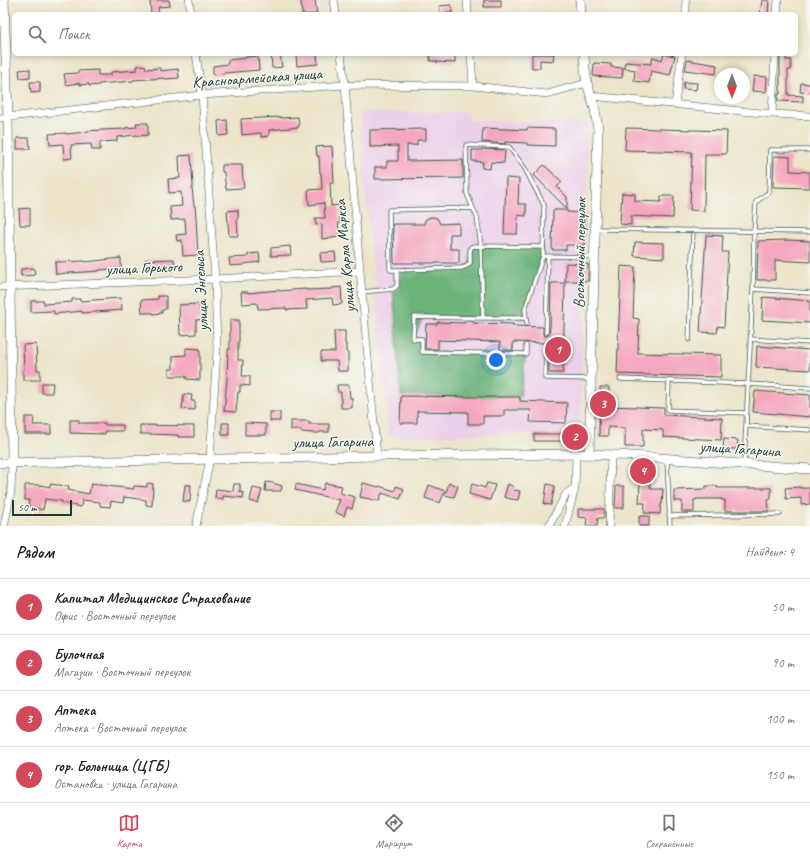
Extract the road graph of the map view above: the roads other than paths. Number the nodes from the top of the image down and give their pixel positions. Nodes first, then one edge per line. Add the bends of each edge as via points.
1 (4, 0) edge
2 (189, 0) edge
3 (334, 0) edge
4 (467, 0) edge
5 (580, 0) edge
6 (686, 0) edge
7 (778, 0) edge
8 (191, 12) edge
9 (336, 12) edge
10 (468, 12) edge
11 (581, 12) edge
12 (686, 12) edge
13 (777, 12) edge
14 (196, 56) edge
15 (341, 56) edge
16 (471, 56) edge
17 (584, 56) edge
18 (682, 56) edge
19 (775, 56) edge
20 (588, 83) junction
21 (345, 85) junction
22 (473, 86) junction
23 (202, 96) junction
24 (591, 96) junction
25 (675, 104) junction
26 (772, 114) junction
27 (810, 116) edge
28 (4, 118) edge
29 (810, 150) edge
30 (473, 208) junction
31 (596, 229) junction
32 (693, 230) junction
33 (754, 231) junction
34 (810, 232) edge
35 (481, 246) junction
36 (543, 247) junction
37 (543, 256) junction
38 (548, 256) junction
39 (595, 258) junction
40 (397, 270) junction
41 (360, 271) junction
42 (215, 279) junction
43 (5, 287) edge
44 (753, 289) junction
45 (362, 292) junction
46 (810, 293) edge
47 (483, 318) junction
48 (526, 318) junction
49 (527, 324) dead end
50 (546, 333) dead end
51 (750, 339) junction
52 (689, 340) dead end
53 (810, 342) edge
54 (526, 345) dead end
55 (546, 348) dead end
56 (591, 379) junction
57 (620, 379) dead end
58 (669, 381) junction
59 (748, 384) junction
60 (810, 388) edge
61 (746, 414) junction
62 (746, 426) junction
63 (810, 430) edge
64 (576, 454) junction
65 (589, 454) junction
66 (611, 454) junction
67 (377, 456) junction
68 (667, 458) junction
69 (210, 459) junction
70 (0, 462) edge
71 (12, 463) junction
72 (744, 464) junction
73 (810, 469) edge
74 (575, 488) junction
75 (780, 514) dead end
76 (669, 516) junction
77 (4, 526) edge
78 (196, 526) edge
79 (549, 526) edge
80 (565, 526) edge
81 (609, 526) edge
82 (670, 526) edge

1 - 28 street
2 - 8 street
3 - 9 street
4 - 10 street
5 - 11 street
6 - 12 street
7 - 13 street
14 - 23 street, улица Энгельса
15 - 21 street, улица Карла Маркса
16 - 22 street
17 - 20 street, Восточный переулок
18 - 25 street
19 - 26 street
20 - 22 street, Красноармейская улица via 547,94
20 - 24 street, Восточный переулок
21 - 22 street, Красноармейская улица
21 - 23 street, Красноармейская улица
21 - 41 street, улица Карла Маркса
23 - 28 street, Красноармейская улица
23 - 42 street, улица Энгельса
24 - 25 street
24 - 31 street, Восточный переулок via 598,129
25 - 26 street
26 - 27 street
28 - 43 street
29 - 33 lane via 770,150 769,192 756,202
30 - 35 lane via 477,217
30 - 36 lane via 466,194 466,145 509,147 524,167 544,205
30 - 40 lane via 389,210 390,270
31 - 32 lane
31 - 39 street, Восточный переулок
32 - 33 lane
32 - 52 lane
33 - 34 lane
33 - 44 lane
35 - 36 lane
35 - 40 lane via 471,247 470,263 462,268
35 - 47 lane
36 - 37 lane
37 - 38 lane
37 - 48 lane via 525,309
38 - 39 lane
38 - 50 lane
39 - 56 street, Восточный переулок
40 - 45 lane via 397,286 393,289
41 - 42 street, улица Горького
41 - 45 street, улица Карла Маркса
42 - 43 street, улица Горького
42 - 69 street, улица Энгельса via 217,350
43 - 71 street
44 - 46 lane
44 - 51 lane
45 - 67 street, улица Карла Маркса
47 - 48 lane
47 - 54 lane via 414,317 414,339 422,339 422,352 526,354
48 - 49 lane
51 - 53 lane
51 - 59 lane
55 - 56 lane via 545,378
56 - 65 street, Восточный переулок
57 - 58 lane
58 - 59 lane
58 - 61 lane via 668,410
59 - 60 lane
59 - 61 lane
61 - 62 lane
62 - 63 lane
62 - 72 lane
64 - 65 street, улица Гагарина
64 - 67 street, улица Гагарина
64 - 74 street
65 - 66 street, улица Гагарина
66 - 68 street, улица Гагарина
66 - 81 street
67 - 69 street, улица Гагарина
68 - 72 street, улица Гагарина
68 - 76 lane
69 - 71 street, улица Гагарина
69 - 78 street, улица Энгельса
70 - 71 street, улица Гагарина
71 - 77 street via 11,492
72 - 73 street, улица Гагарина
74 - 79 street via 566,494
74 - 80 street
75 - 76 lane
76 - 82 lane

